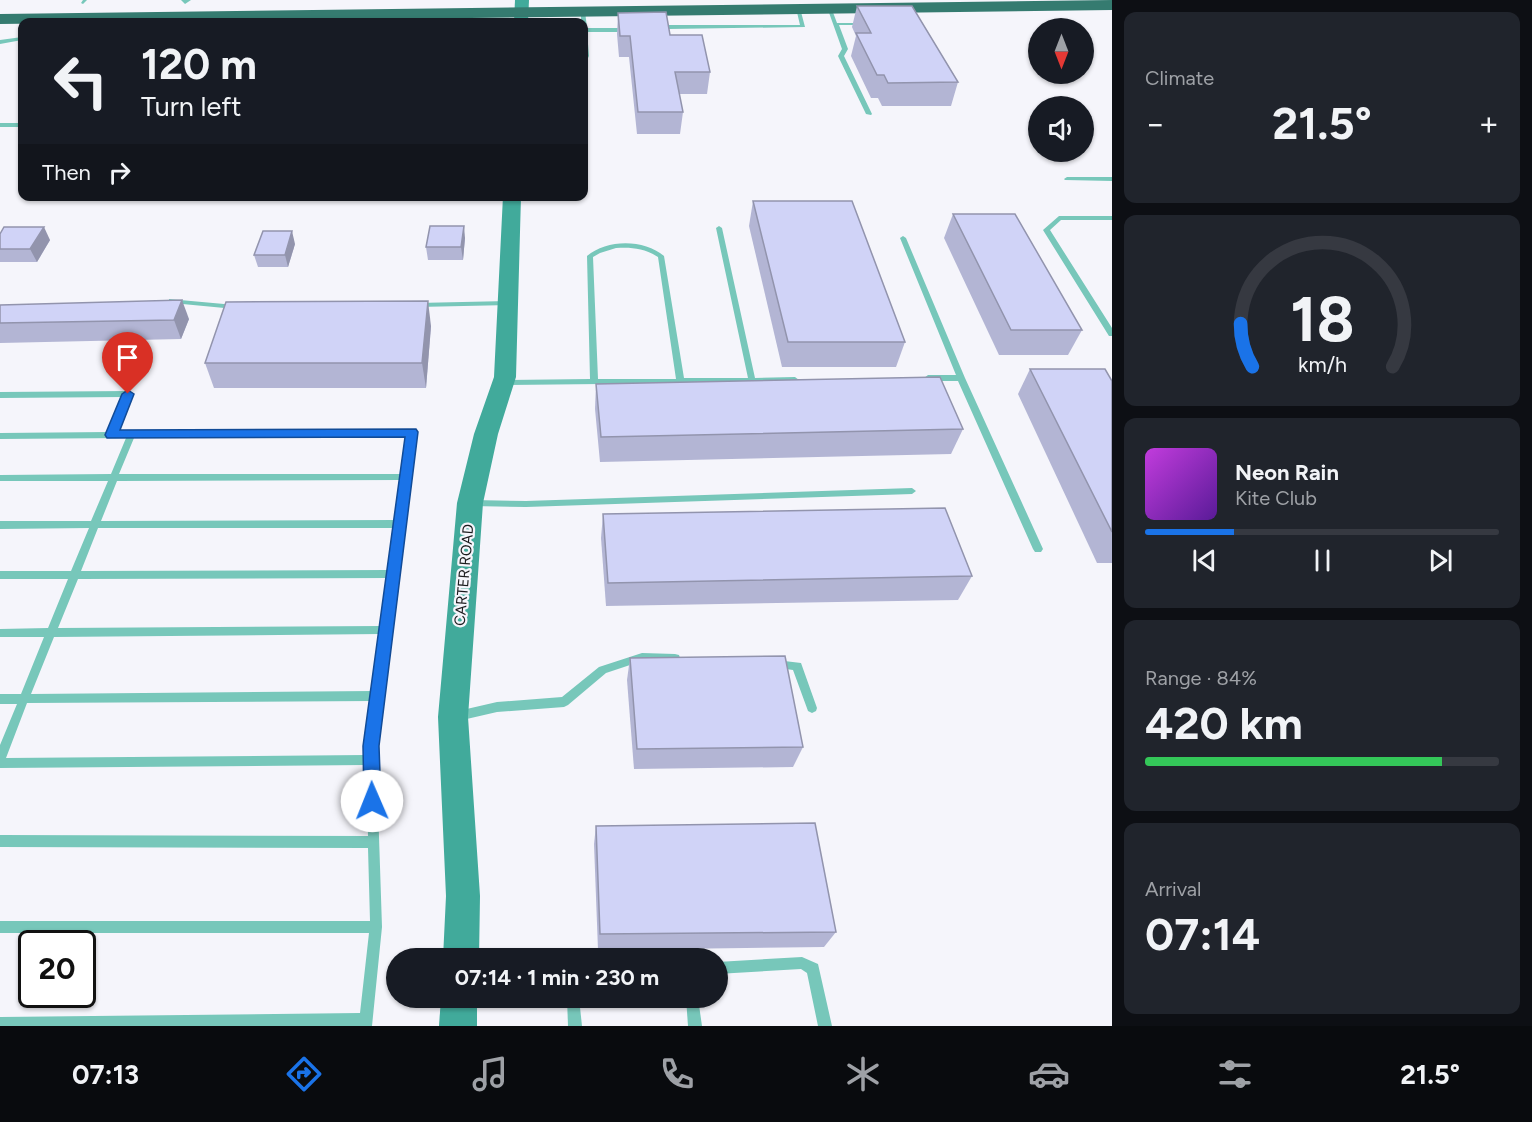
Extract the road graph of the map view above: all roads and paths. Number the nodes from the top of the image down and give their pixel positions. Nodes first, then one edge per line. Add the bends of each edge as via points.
1 (260, 0) edge
2 (266, 0) edge
3 (1012, 0) edge
4 (185, 1) edge
5 (0, 4) edge
6 (1112, 5) edge
7 (828, 7) junction
8 (929, 7) junction
9 (798, 8) junction
10 (666, 9) junction
11 (89, 11) edge
12 (522, 11) edge
13 (583, 11) junction
14 (364, 17) edge
15 (129, 18) edge
16 (138, 18) edge
17 (175, 18) edge
18 (299, 18) edge
19 (584, 18) edge
20 (0, 19) edge
21 (836, 24) junction
22 (869, 24) edge
23 (669, 27) junction
24 (588, 30) edge
25 (630, 30) edge
26 (661, 30) edge
27 (18, 40) edge
28 (0, 42) edge
29 (869, 114) dead end
30 (0, 125) edge
31 (18, 125) edge
32 (1067, 179) dead end
33 (1112, 179) edge
34 (512, 201) edge
35 (1112, 218) edge
36 (719, 228) dead end
37 (903, 238) dead end
38 (163, 301) edge
39 (508, 303) junction
40 (413, 305) edge
41 (247, 307) edge
42 (1112, 334) edge
43 (915, 378) edge
44 (961, 378) junction
45 (752, 380) junction
46 (810, 380) edge
47 (680, 381) junction
48 (594, 382) junction
49 (503, 383) junction
50 (0, 395) edge
51 (112, 435) junction
52 (131, 435) junction
53 (0, 436) edge
54 (114, 477) junction
55 (406, 477) junction
56 (0, 478) edge
57 (912, 491) dead end
58 (470, 503) junction
59 (400, 524) junction
60 (0, 525) edge
61 (95, 525) junction
62 (1038, 549) dead end
63 (0, 574) edge
64 (75, 574) junction
65 (393, 574) junction
66 (386, 630) junction
67 (0, 633) edge
68 (51, 633) junction
69 (690, 659) edge
70 (762, 662) edge
71 (377, 696) junction
72 (24, 698) junction
73 (0, 699) edge
74 (812, 708) dead end
75 (453, 717) junction
76 (0, 758) edge
77 (371, 760) junction
78 (0, 763) edge
79 (0, 841) edge
80 (373, 842) junction
81 (0, 927) edge
82 (376, 927) junction
83 (461, 948) edge
84 (728, 967) edge
85 (459, 1008) edge
86 (574, 1008) edge
87 (693, 1008) edge
88 (366, 1023) edge
89 (0, 1024) edge
90 (458, 1026) edge
91 (575, 1026) edge
92 (695, 1026) edge
93 (825, 1026) edge

1 - 4 highway
2 - 17 highway via 209,6
3 - 8 highway
4 - 11 highway
4 - 16 highway
5 - 11 highway
6 - 8 highway
7 - 8 highway
7 - 9 highway
7 - 21 lane
9 - 10 highway
9 - 23 lane via 803,26
10 - 13 highway
10 - 23 lane
11 - 15 highway
11 - 20 highway
12 - 13 highway
12 - 14 highway
13 - 19 lane
14 - 18 highway
21 - 22 lane
21 - 29 lane via 845,49 841,56
23 - 26 lane
24 - 25 lane
27 - 28 lane
30 - 31 lane
32 - 33 lane
34 - 39 street, CARTER ROAD
35 - 42 lane via 1059,218 1046,230
36 - 45 lane
37 - 44 lane
38 - 41 lane
39 - 40 lane
39 - 49 street, CARTER ROAD
43 - 44 lane
44 - 62 lane
45 - 46 lane
45 - 47 lane
47 - 48 lane
47 - 48 lane via 661,256 651,248 625,246 599,249 590,256
48 - 49 lane
49 - 58 street, CARTER ROAD
50 - 51 lane via 128,394
51 - 52 lane
51 - 53 lane
52 - 54 lane
52 - 55 lane via 412,432
54 - 55 lane
54 - 56 lane
54 - 61 lane
55 - 59 lane
57 - 58 lane
58 - 75 street, CARTER ROAD
59 - 61 lane
59 - 65 lane
60 - 61 lane
61 - 64 lane
63 - 64 lane
64 - 65 lane
64 - 68 lane
65 - 66 lane
66 - 68 lane
66 - 71 lane
67 - 68 lane
68 - 72 lane
69 - 75 lane via 642,657 603,670 564,702 497,707
70 - 74 lane via 797,666
71 - 72 lane
71 - 77 lane
72 - 73 lane
72 - 76 lane
75 - 83 street, CARTER ROAD via 463,896
77 - 78 lane
77 - 80 lane
79 - 80 lane
80 - 82 lane
81 - 82 lane
82 - 88 lane
84 - 93 lane via 802,963 813,969
85 - 90 street
86 - 91 lane
87 - 92 lane
88 - 89 lane

